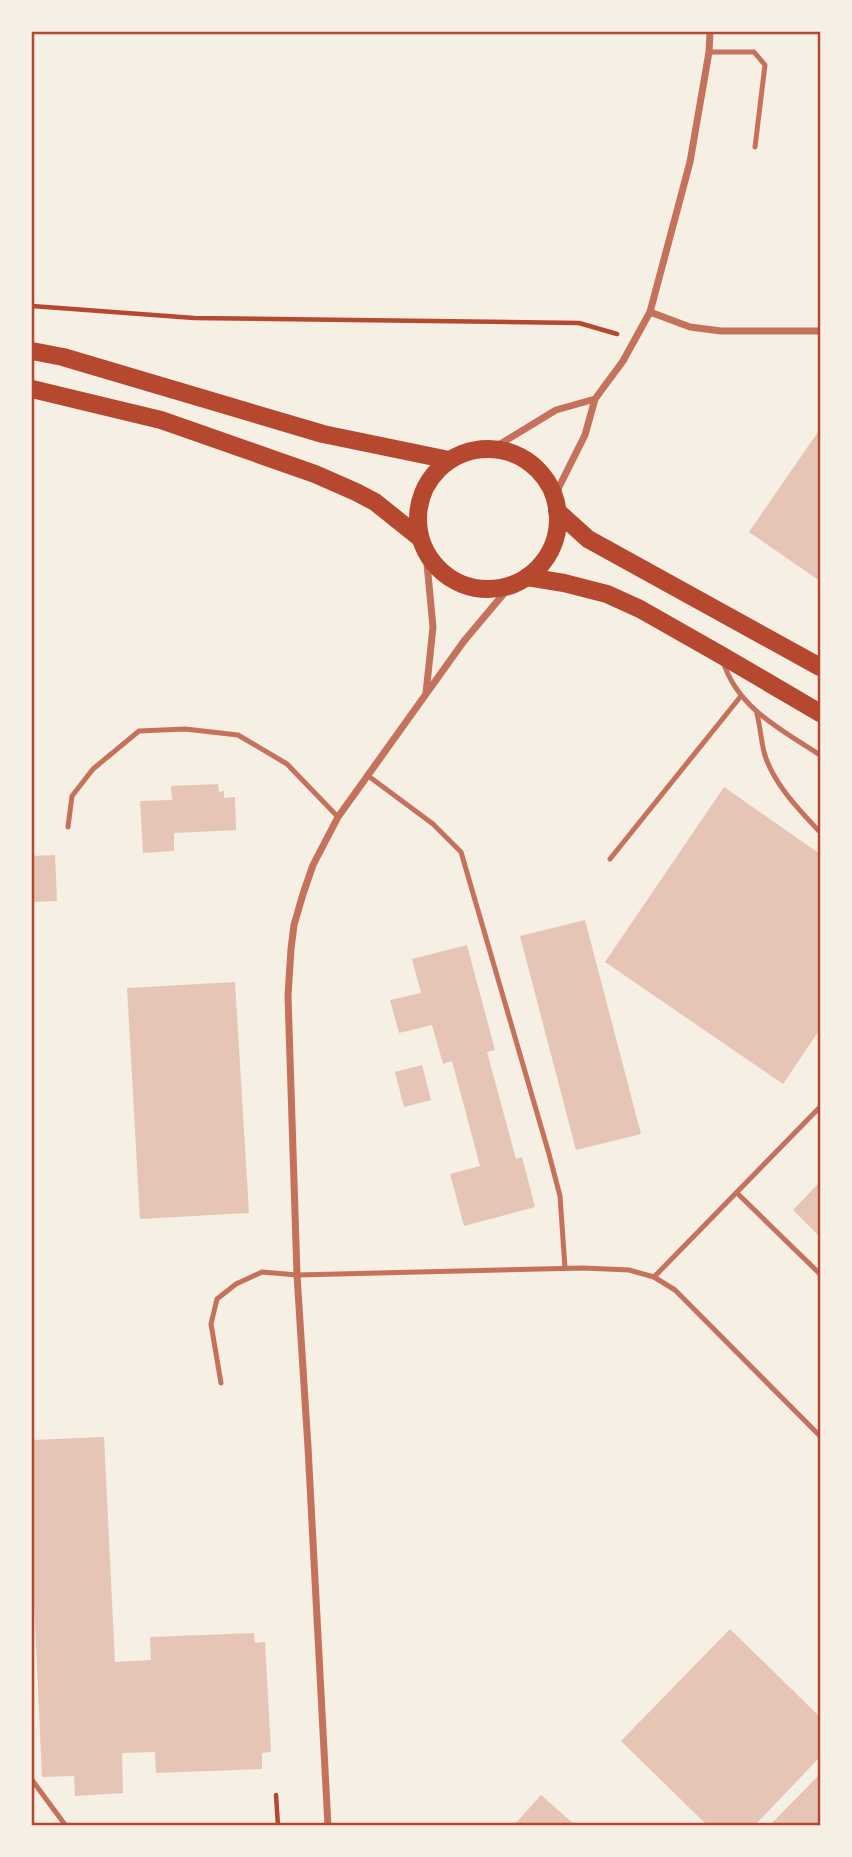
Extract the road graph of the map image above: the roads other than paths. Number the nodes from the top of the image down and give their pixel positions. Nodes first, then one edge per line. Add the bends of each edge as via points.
1 (709, 32) edge
2 (709, 52) junction
3 (755, 146) dead end
4 (650, 312) junction
5 (821, 331) edge
6 (32, 351) edge
7 (32, 389) edge
8 (595, 399) junction
9 (492, 449) junction
10 (449, 460) junction
11 (555, 504) junction
12 (423, 545) junction
13 (519, 581) junction
14 (721, 655) junction
15 (821, 667) edge
16 (426, 694) junction
17 (741, 696) junction
18 (821, 713) edge
19 (757, 714) junction
20 (821, 755) edge
21 (367, 775) junction
22 (338, 817) junction
23 (68, 827) dead end
24 (821, 832) edge
25 (610, 859) dead end
26 (821, 1107) edge
27 (737, 1193) junction
28 (565, 1268) junction
29 (821, 1274) edge
30 (297, 1275) junction
31 (654, 1277) junction
32 (221, 1382) dead end
33 (821, 1436) edge
34 (32, 1780) edge
35 (66, 1825) edge
36 (328, 1825) edge

1 - 2 street
2 - 3 lane via 754,52 765,65
2 - 4 street via 690,162
4 - 5 street via 713,330
4 - 8 street
6 - 10 main road via 323,434
7 - 12 main road via 161,420 315,474 375,502
8 - 9 street via 556,410
8 - 11 street
9 - 10 main road via 470,451
9 - 11 main road via 514,454 533,466 547,483
10 - 12 main road via 433,475 422,495 418,516
11 - 13 main road via 557,530 551,548 541,564
11 - 15 main road via 588,539
12 - 13 main road via 438,569 455,581 494,589
12 - 16 street via 433,627
13 - 14 main road via 564,583 607,593
13 - 16 street via 464,640
14 - 17 lane
14 - 18 main road
16 - 21 street
17 - 19 lane
17 - 25 lane
19 - 20 lane
19 - 24 lane via 765,755 778,781
21 - 22 street
21 - 28 lane via 433,824 461,852 552,1165
22 - 23 lane via 287,764 238,735 185,729 139,731 93,769 72,796
22 - 30 street via 303,894 288,973
26 - 27 lane
27 - 29 lane
27 - 31 lane
28 - 30 lane
28 - 31 lane via 629,1270
30 - 32 lane via 262,1272 217,1299 211,1324
30 - 36 street
31 - 33 lane via 675,1290
34 - 35 lane

